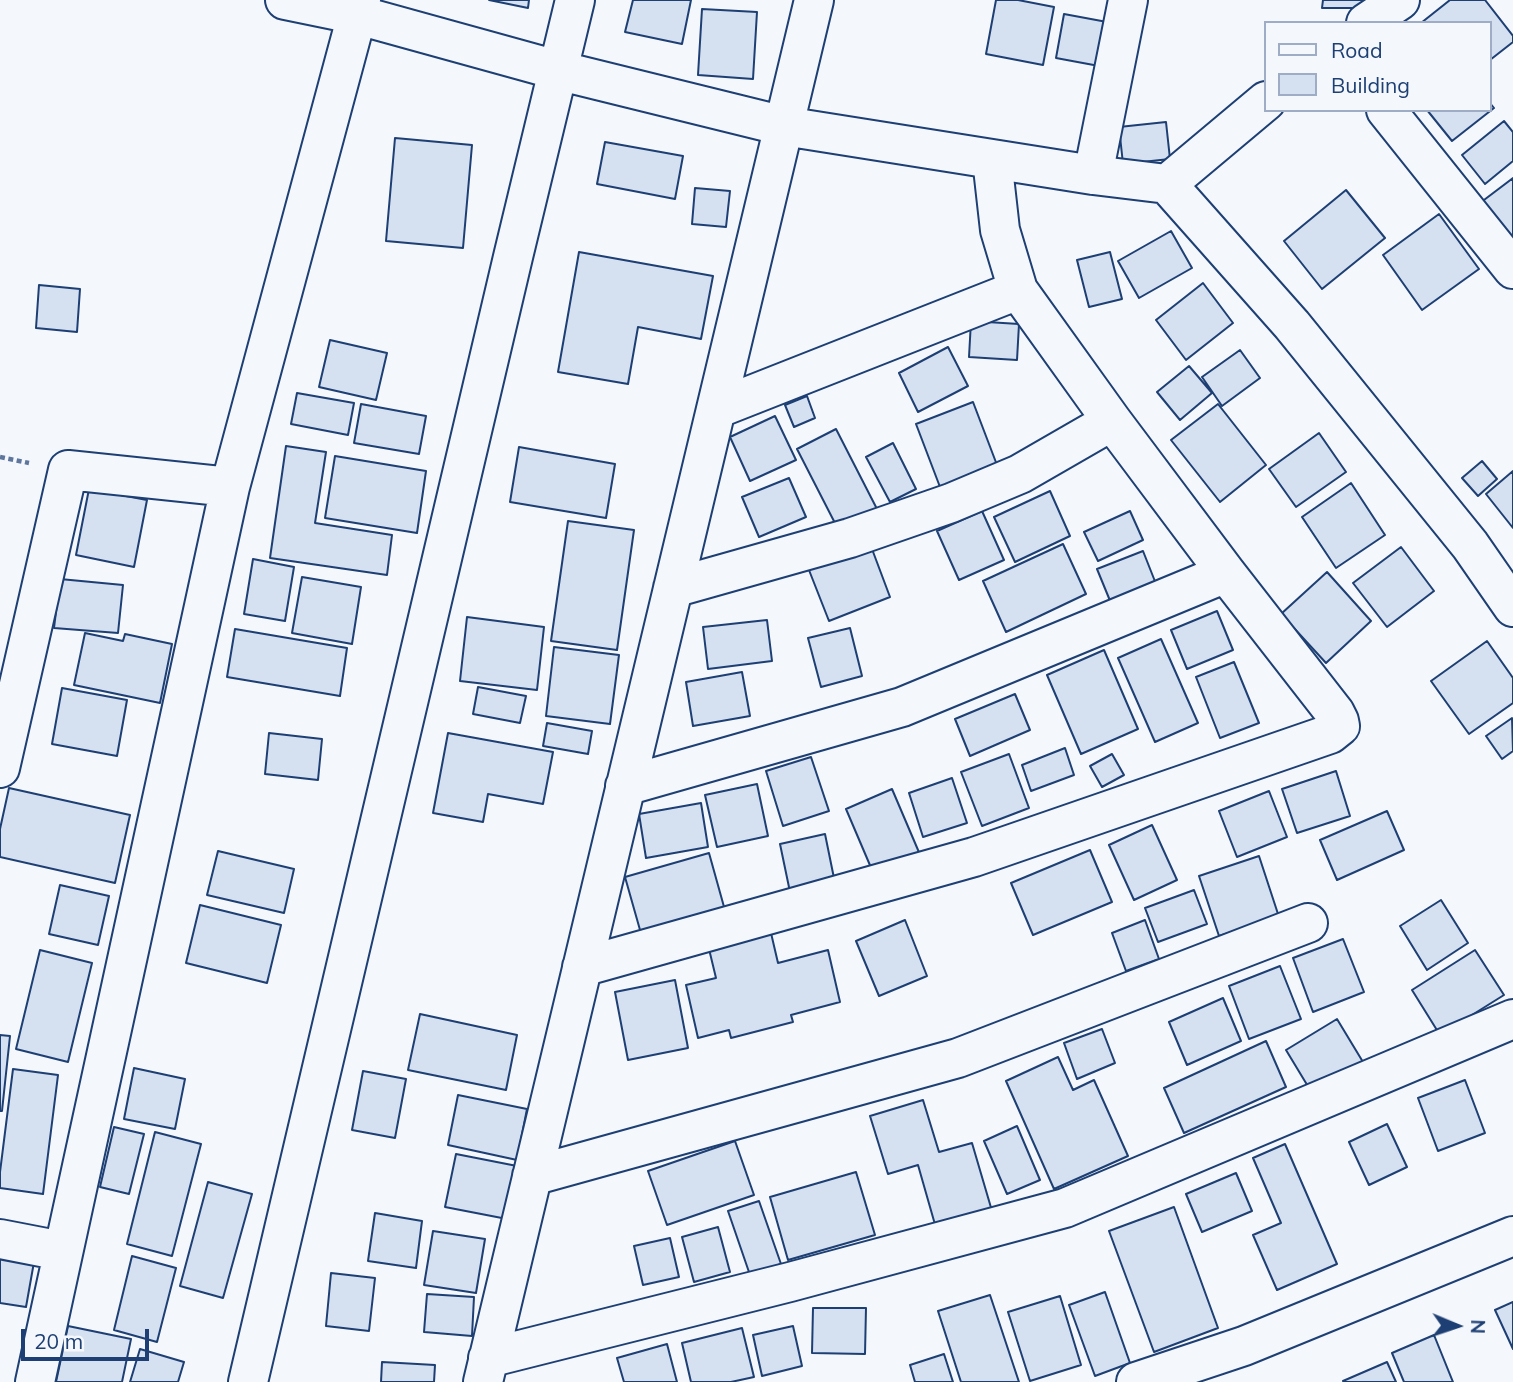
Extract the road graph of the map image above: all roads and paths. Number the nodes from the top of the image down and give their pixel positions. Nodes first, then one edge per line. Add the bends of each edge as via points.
1 (285, 0) edge
2 (575, 0) edge
3 (814, 0) edge
4 (1128, 0) edge
5 (1400, 0) edge
6 (360, 8) edge
7 (1369, 21) edge
8 (557, 70) junction
9 (1264, 103) edge
10 (1388, 112) edge
11 (784, 126) junction
12 (992, 159) junction
13 (1093, 175) junction
14 (1167, 184) junction
15 (1513, 269) edge
16 (1018, 290) junction
17 (716, 409) junction
18 (1112, 421) junction
19 (230, 486) junction
20 (1226, 573) junction
21 (673, 588) junction
22 (1513, 607) edge
23 (0, 768) edge
24 (625, 786) junction
25 (1308, 923) dead end
26 (582, 967) junction
27 (1513, 1019) edge
28 (532, 1176) junction
29 (1513, 1236) edge
30 (0, 1239) edge
31 (62, 1251) junction
32 (486, 1370) edge
33 (35, 1382) edge
34 (247, 1382) edge
35 (1136, 1382) edge

1 - 6 street
2 - 8 street
3 - 11 street
4 - 13 street
5 - 7 street
6 - 8 street
6 - 19 street
8 - 11 street
8 - 34 street
9 - 14 street
10 - 15 street
11 - 12 street
11 - 17 street
12 - 13 street
12 - 16 street via 1000,230
13 - 14 street
14 - 22 street via 1292,325 1470,545
16 - 17 street
16 - 18 street
17 - 21 street
18 - 20 street
18 - 21 street via 1020,474 951,503 849,538
19 - 23 street via 68,470
19 - 31 street
20 - 24 street via 902,707
20 - 26 street via 1335,713 1337,730 974,857
21 - 24 street
24 - 26 street
25 - 28 street via 958,1058
26 - 28 street
27 - 32 street via 1065,1208
28 - 32 street
29 - 35 street via 1244,1346
30 - 31 street
31 - 33 street

